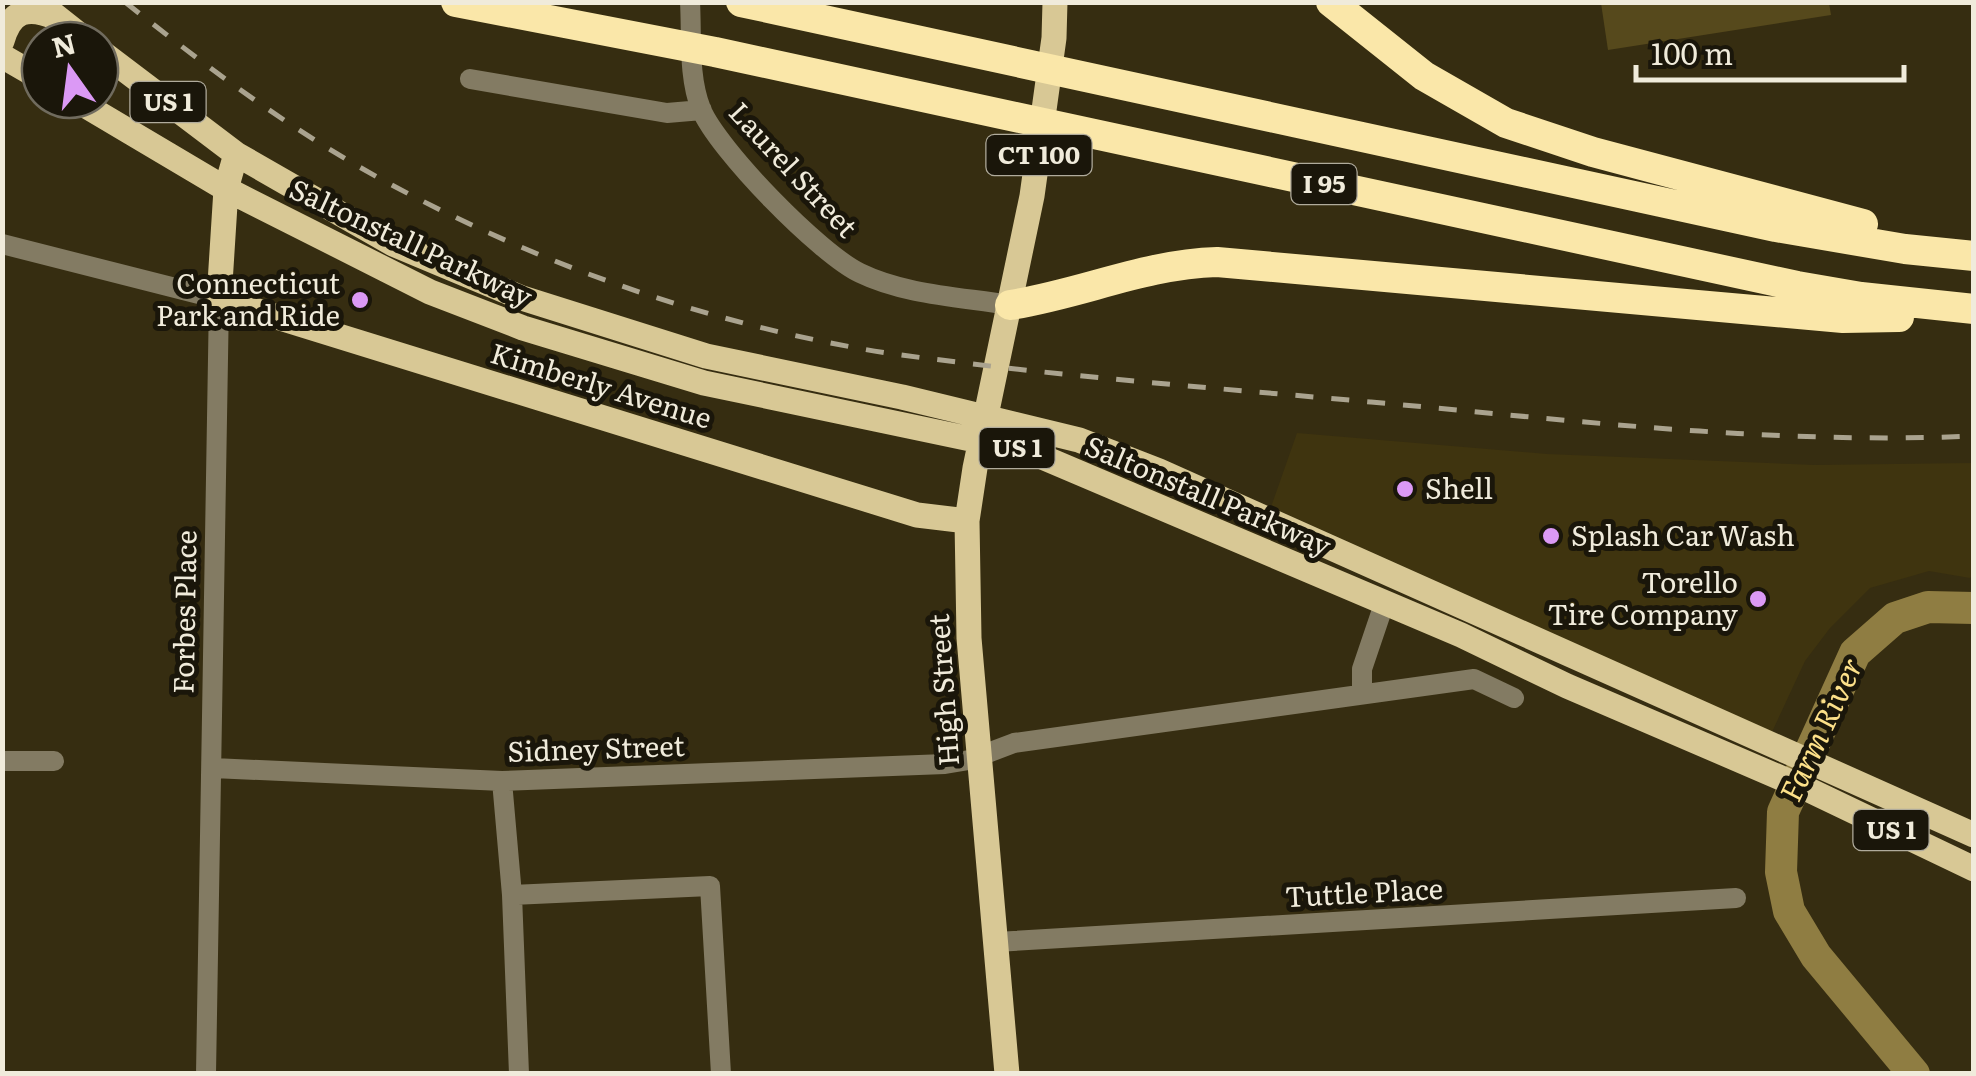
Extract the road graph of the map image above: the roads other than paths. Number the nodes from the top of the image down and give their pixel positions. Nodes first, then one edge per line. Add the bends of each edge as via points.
1 (456, 2) edge
2 (690, 2) edge
3 (742, 2) edge
4 (1055, 2) edge
5 (1332, 2) edge
6 (47, 10) edge
7 (2, 40) edge
8 (120, 66) edge
9 (470, 79) dead end
10 (702, 110) junction
11 (109, 120) edge
12 (236, 154) junction
13 (226, 190) junction
14 (2, 244) edge
15 (1974, 248) edge
16 (1974, 256) edge
17 (209, 296) junction
18 (1010, 306) junction
19 (1974, 313) edge
20 (967, 521) junction
21 (1384, 604) junction
22 (1362, 693) junction
23 (1514, 698) dead end
24 (979, 756) junction
25 (2, 761) edge
26 (54, 761) dead end
27 (213, 768) junction
28 (1790, 768) junction
29 (1814, 779) junction
30 (502, 781) junction
31 (1974, 835) edge
32 (1974, 869) edge
33 (512, 894) junction
34 (1736, 898) dead end
35 (996, 942) junction
36 (206, 1074) edge
37 (519, 1074) edge
38 (721, 1074) edge
39 (1007, 1074) edge

1 - 19 highway, I 95 via 1797,286
2 - 10 street, Laurel Street via 693,77
3 - 16 highway, I 95 via 1776,227
4 - 18 main road, CT 100 via 1039,150
5 - 15 highway via 1424,76 1506,123 1809,211
6 - 7 main road via 18,12
8 - 12 main road, US 1
9 - 10 street via 667,113
10 - 18 street, Laurel Street via 730,151 843,263 889,284
11 - 13 main road, US 1
12 - 13 main road, Forbes Place
12 - 28 main road, Saltonstall Parkway / US 1 via 393,244 559,310 706,356 1079,440 1159,471
13 - 17 main road, Forbes Place
13 - 21 main road, Saltonstall Parkway / US 1 via 430,292 522,328 704,382 1028,451
14 - 17 street, Kimberly Avenue
17 - 20 main road, Kimberly Avenue via 917,515
17 - 27 street, Forbes Place
18 - 19 highway via 1148,269 1217,262 1843,318
18 - 20 main road, High Street / CT 100
20 - 24 main road, High Street / CT 100
21 - 22 street via 1362,669
21 - 28 main road, Saltonstall Parkway / US 1
22 - 23 street, Sidney Street via 1474,680
22 - 24 street, Sidney Street via 1014,744
24 - 30 street, Sidney Street via 945,764
24 - 35 main road, High Street / CT 100
25 - 26 street
27 - 30 street, Sidney Street
27 - 36 street, Forbes Place
28 - 29 main road, Saltonstall Parkway / US 1
29 - 31 main road, Saltonstall Parkway / US 1
29 - 32 main road, Saltonstall Parkway / US 1
30 - 33 street
33 - 37 street
33 - 38 street via 710,886
34 - 35 street, Tuttle Place
35 - 39 main road, High Street / CT 100

